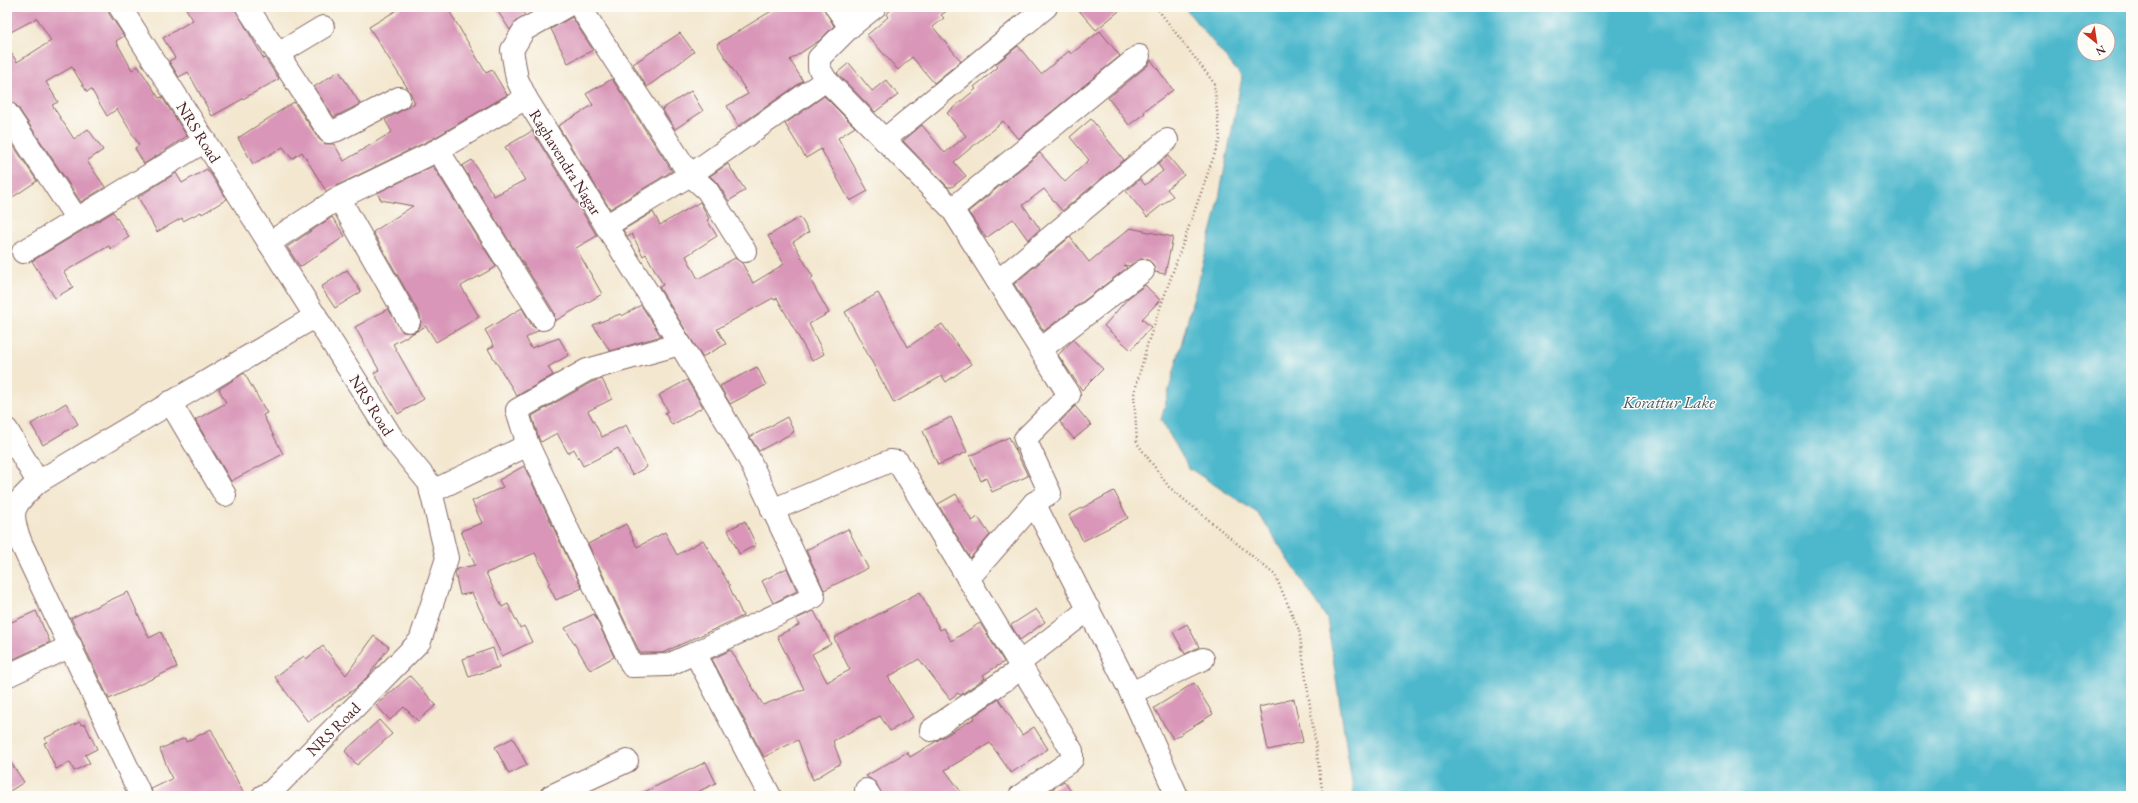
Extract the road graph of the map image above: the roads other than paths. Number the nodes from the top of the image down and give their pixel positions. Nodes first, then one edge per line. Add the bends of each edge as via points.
1 (247, 7) edge
2 (565, 7) edge
3 (580, 7) edge
4 (836, 7) edge
5 (875, 7) edge
6 (1046, 7) edge
7 (125, 9) edge
8 (323, 26) dead end
9 (850, 27) junction
10 (278, 54) junction
11 (1139, 56) dead end
12 (826, 80) junction
13 (399, 98) dead end
14 (526, 98) junction
15 (7, 113) edge
16 (884, 140) junction
17 (1167, 140) dead end
18 (205, 141) junction
19 (438, 150) junction
20 (690, 175) junction
21 (339, 198) junction
22 (952, 209) junction
23 (77, 219) junction
24 (606, 226) junction
25 (270, 243) junction
26 (745, 251) dead end
27 (23, 252) dead end
28 (1143, 271) dead end
29 (998, 281) junction
30 (316, 316) junction
31 (543, 319) dead end
32 (409, 321) dead end
33 (680, 344) junction
34 (1041, 349) junction
35 (170, 402) junction
36 (7, 430) edge
37 (528, 445) junction
38 (38, 482) junction
39 (431, 492) junction
40 (225, 495) dead end
41 (1034, 502) junction
42 (772, 510) junction
43 (968, 579) junction
44 (1089, 609) junction
45 (71, 646) junction
46 (695, 653) junction
47 (1203, 659) dead end
48 (1020, 666) junction
49 (9, 675) dead end
50 (1131, 693) junction
51 (932, 730) dead end
52 (628, 761) dead end
53 (269, 794) edge
54 (141, 796) edge
55 (552, 796) edge
56 (770, 796) edge
57 (1020, 796) edge
58 (1177, 796) edge

1 - 10 street
2 - 14 street, Raghavendra Nagar via 524,30 512,50 517,79
3 - 20 street
4 - 9 street
5 - 9 street
6 - 16 street
7 - 18 street, NRS Road
8 - 10 street
9 - 12 street via 819,58 818,68
10 - 13 street via 328,132 337,130
11 - 22 street
12 - 16 street
12 - 20 street
14 - 19 street
14 - 24 street, Raghavendra Nagar
15 - 23 street
16 - 22 street
17 - 29 street
18 - 23 street
18 - 25 street, NRS Road
19 - 21 street
19 - 31 street
20 - 24 street
20 - 26 street via 707,190
21 - 25 street
21 - 32 street
22 - 29 street
23 - 27 street
24 - 33 street, Raghavendra Nagar
25 - 30 street, NRS Road
28 - 34 street
29 - 34 street
30 - 35 street
30 - 39 street, NRS Road via 393,439 429,483
33 - 37 street via 587,370 517,410
33 - 42 street, Raghavendra Nagar via 749,459
34 - 41 street via 1069,396 1026,439 1050,493
35 - 38 street
35 - 40 street
36 - 38 street
37 - 39 street
37 - 46 street via 632,666 668,665
38 - 45 street via 15,504 13,523
39 - 53 street, NRS Road via 447,558 420,641
41 - 43 street
41 - 44 street
42 - 43 street via 894,461 900,466
42 - 46 street, Raghavendra Nagar via 814,597
43 - 48 street
44 - 48 street
44 - 50 street
45 - 49 street
45 - 54 street
46 - 56 street
47 - 50 street
48 - 51 street
48 - 57 street via 1073,755 1069,762
50 - 58 street
52 - 55 street

